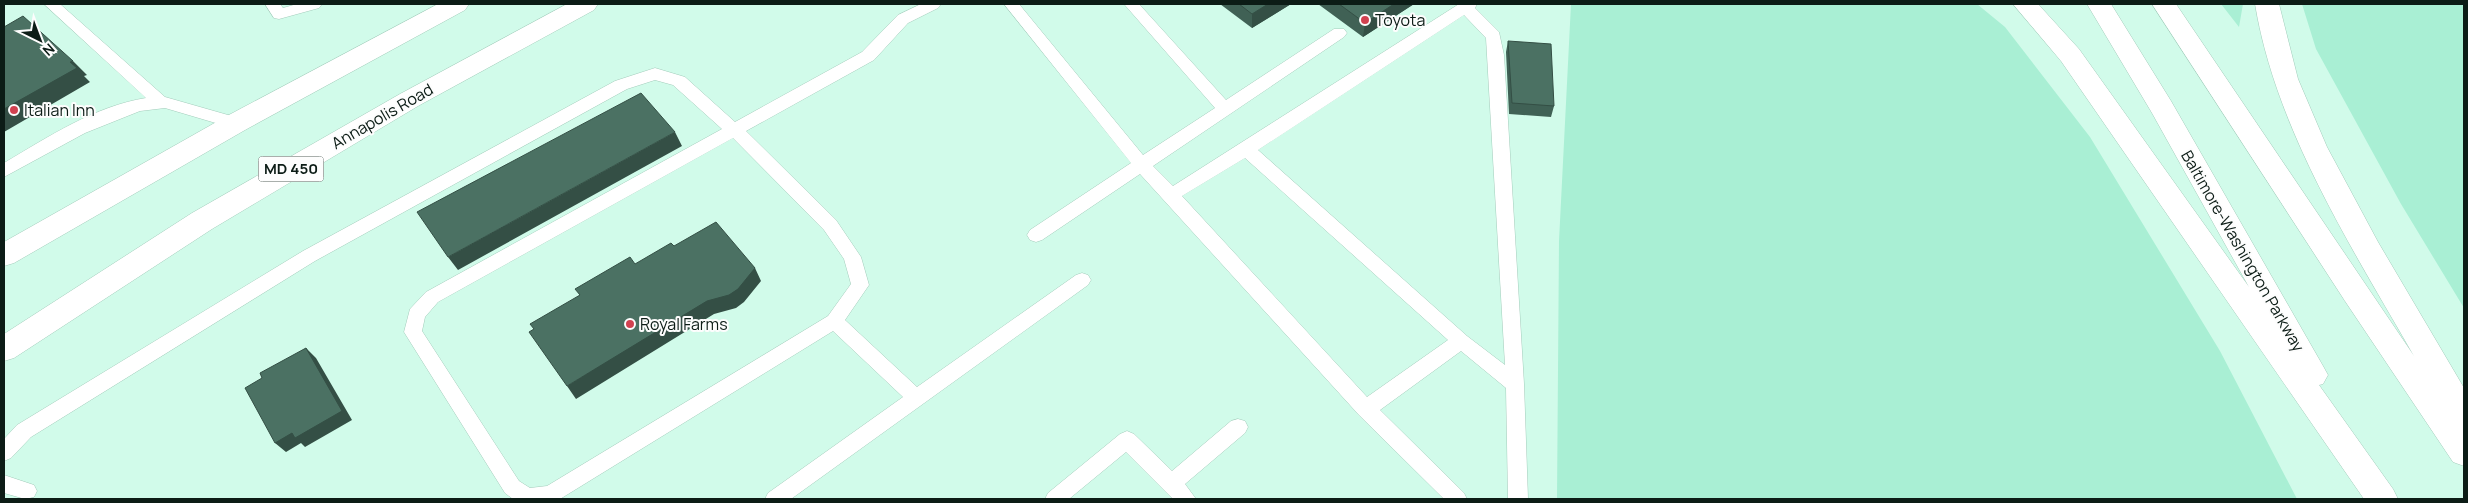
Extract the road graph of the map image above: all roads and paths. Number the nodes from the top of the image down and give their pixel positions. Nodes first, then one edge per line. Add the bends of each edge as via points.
1 (52, 4) edge
2 (272, 4) edge
3 (314, 4) edge
4 (457, 4) edge
5 (586, 4) edge
6 (933, 4) edge
7 (1011, 4) edge
8 (1131, 4) edge
9 (2025, 4) edge
10 (2099, 4) edge
11 (2164, 4) edge
12 (2267, 4) edge
13 (1467, 5) edge
14 (1339, 33) dead end
15 (161, 102) junction
16 (1225, 109) junction
17 (236, 123) junction
18 (733, 129) junction
19 (1246, 149) junction
20 (1142, 164) junction
21 (4, 171) edge
22 (1171, 195) junction
23 (1036, 235) dead end
24 (4, 255) edge
25 (1082, 280) dead end
26 (834, 321) junction
27 (1461, 341) junction
28 (4, 349) edge
29 (1515, 384) junction
30 (916, 399) junction
31 (1366, 409) junction
32 (2464, 414) edge
33 (1238, 427) dead end
34 (4, 452) edge
35 (2464, 452) edge
36 (4, 484) edge
37 (1171, 484) junction
38 (27, 491) dead end
39 (774, 499) edge
40 (1055, 499) edge
41 (1186, 499) edge
42 (1457, 499) edge
43 (1518, 499) edge
44 (2383, 499) edge

1 - 15 lane
2 - 3 lane via 280,14
4 - 17 main road
5 - 28 main road, Annapolis Road / MD 450 via 409,100 202,221
6 - 18 lane via 903,19 868,56
7 - 20 lane
8 - 16 lane
9 - 44 main road via 2070,55
10 - 44 main road, Baltimore-Washington Parkway via 2162,108
11 - 35 main road
12 - 32 main road via 2272,40 2303,126 2368,250
13 - 19 lane
13 - 29 lane via 1494,36
14 - 16 lane
15 - 17 lane
15 - 21 lane via 117,111
16 - 20 lane
17 - 24 main road
18 - 26 lane via 830,226 852,257 860,285
18 - 26 lane via 432,297 416,314 413,332 512,488 527,498 551,494
18 - 34 lane via 679,81 655,74 622,85 309,256 24,431
19 - 22 lane
19 - 27 lane
20 - 22 lane
20 - 23 lane
22 - 31 lane
25 - 30 lane
26 - 30 lane
27 - 29 lane
27 - 31 lane
29 - 43 lane
30 - 39 lane
31 - 42 lane
33 - 37 lane
36 - 38 lane
37 - 40 lane via 1127,440
37 - 41 lane

